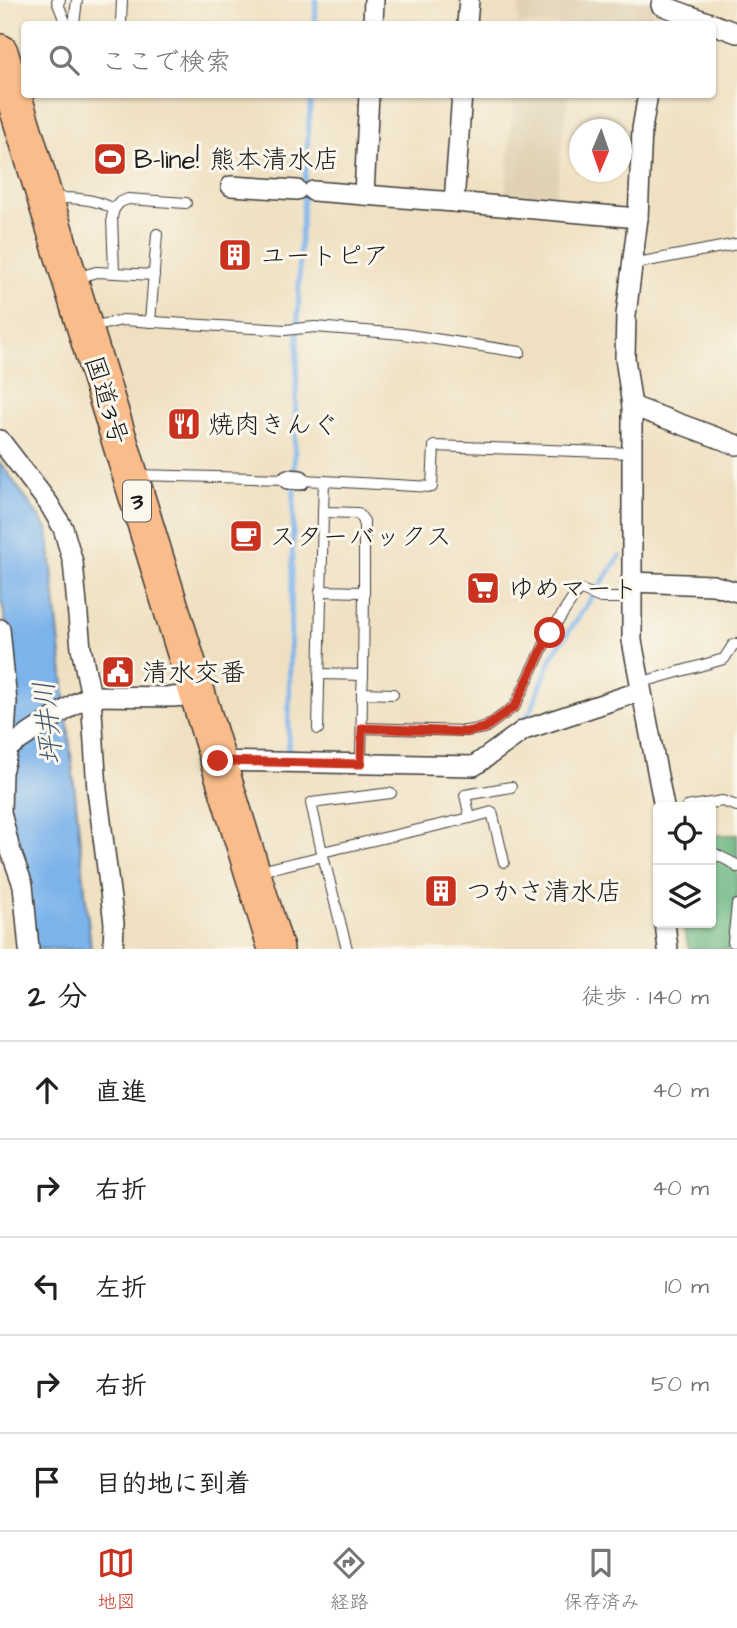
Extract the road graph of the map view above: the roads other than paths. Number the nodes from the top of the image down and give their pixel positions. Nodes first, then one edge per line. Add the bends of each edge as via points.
1 (58, 0) edge
2 (77, 0) edge
3 (122, 0) edge
4 (374, 0) edge
5 (469, 0) edge
6 (660, 10) edge
7 (65, 21) edge
8 (74, 21) edge
9 (121, 21) edge
10 (373, 21) edge
11 (467, 21) edge
12 (697, 21) edge
13 (716, 27) edge
14 (737, 33) edge
15 (8, 69) edge
16 (369, 98) edge
17 (462, 98) edge
18 (647, 98) edge
19 (231, 186) dead end
20 (364, 195) junction
21 (44, 198) junction
22 (454, 202) junction
23 (186, 203) dead end
24 (114, 209) junction
25 (638, 218) junction
26 (157, 234) dead end
27 (737, 244) edge
28 (631, 264) junction
29 (114, 272) junction
30 (154, 275) junction
31 (70, 280) junction
32 (150, 322) junction
33 (85, 329) junction
34 (520, 352) dead end
35 (632, 407) junction
36 (0, 440) edge
37 (737, 445) edge
38 (632, 453) junction
39 (130, 475) junction
40 (324, 481) junction
41 (323, 512) junction
42 (631, 590) junction
43 (320, 591) junction
44 (364, 592) junction
45 (737, 592) edge
46 (0, 629) edge
47 (737, 644) edge
48 (319, 674) junction
49 (363, 675) junction
50 (640, 687) junction
51 (362, 693) junction
52 (393, 694) dead end
53 (197, 695) junction
54 (83, 700) junction
55 (362, 728) junction
56 (318, 729) dead end
57 (13, 744) junction
58 (361, 758) junction
59 (218, 761) junction
60 (511, 787) dead end
61 (391, 793) dead end
62 (663, 802) edge
63 (716, 803) edge
64 (737, 806) edge
65 (1, 812) edge
66 (470, 818) junction
67 (322, 854) junction
68 (716, 854) edge
69 (504, 862) dead end
70 (737, 867) edge
71 (253, 873) junction
72 (737, 905) edge
73 (666, 928) edge
74 (733, 942) dead end
75 (29, 949) edge
76 (113, 949) edge
77 (276, 949) edge
78 (347, 949) edge
79 (668, 949) edge

1 - 7 lane
2 - 8 lane
3 - 9 lane
4 - 10 street
5 - 11 street
6 - 12 street
13 - 14 street
15 - 21 highway, 国道3号 / 3
16 - 20 street
17 - 22 street
18 - 25 street
19 - 20 street
20 - 22 street
21 - 24 lane via 81,198
21 - 31 highway, 国道3号 / 3
22 - 25 street
23 - 24 lane via 128,199
24 - 29 lane
25 - 28 street
26 - 30 lane
27 - 28 lane
28 - 35 street via 625,358
29 - 30 lane
29 - 31 lane via 96,271
30 - 32 lane
31 - 33 highway, 国道3号 / 3
32 - 33 lane via 122,320
32 - 34 lane via 403,334
33 - 39 highway, 国道3号 / 3
35 - 37 street
35 - 38 street
36 - 54 street via 63,528 73,562
38 - 40 lane via 434,446 432,487
38 - 42 street
39 - 40 lane
39 - 53 highway, 国道3号 / 3
40 - 41 lane
41 - 43 lane
41 - 44 lane via 358,513 365,521
42 - 45 street via 713,585
42 - 50 street via 632,641
42 - 55 lane via 601,598 579,589 550,633 515,706 485,728 466,732
43 - 44 lane
43 - 48 lane
44 - 49 lane
46 - 57 street via 7,702 5,736
47 - 50 lane via 724,659
48 - 49 lane
48 - 56 lane
49 - 51 lane
50 - 58 street via 531,726 474,766
50 - 62 street
51 - 52 lane
51 - 55 lane
53 - 54 street
53 - 59 highway, 国道3号 / 3
54 - 57 street
54 - 76 street via 114,923
55 - 58 lane
57 - 65 street via 2,772
58 - 59 street
59 - 71 highway, 国道3号 / 3
60 - 66 lane via 465,795
61 - 67 lane via 311,803
63 - 64 lane
65 - 75 street via 23,885
66 - 67 lane
66 - 69 lane via 492,812
67 - 71 lane
67 - 78 lane
68 - 70 lane
71 - 77 highway, 国道3号 / 3
72 - 74 lane
73 - 79 street

